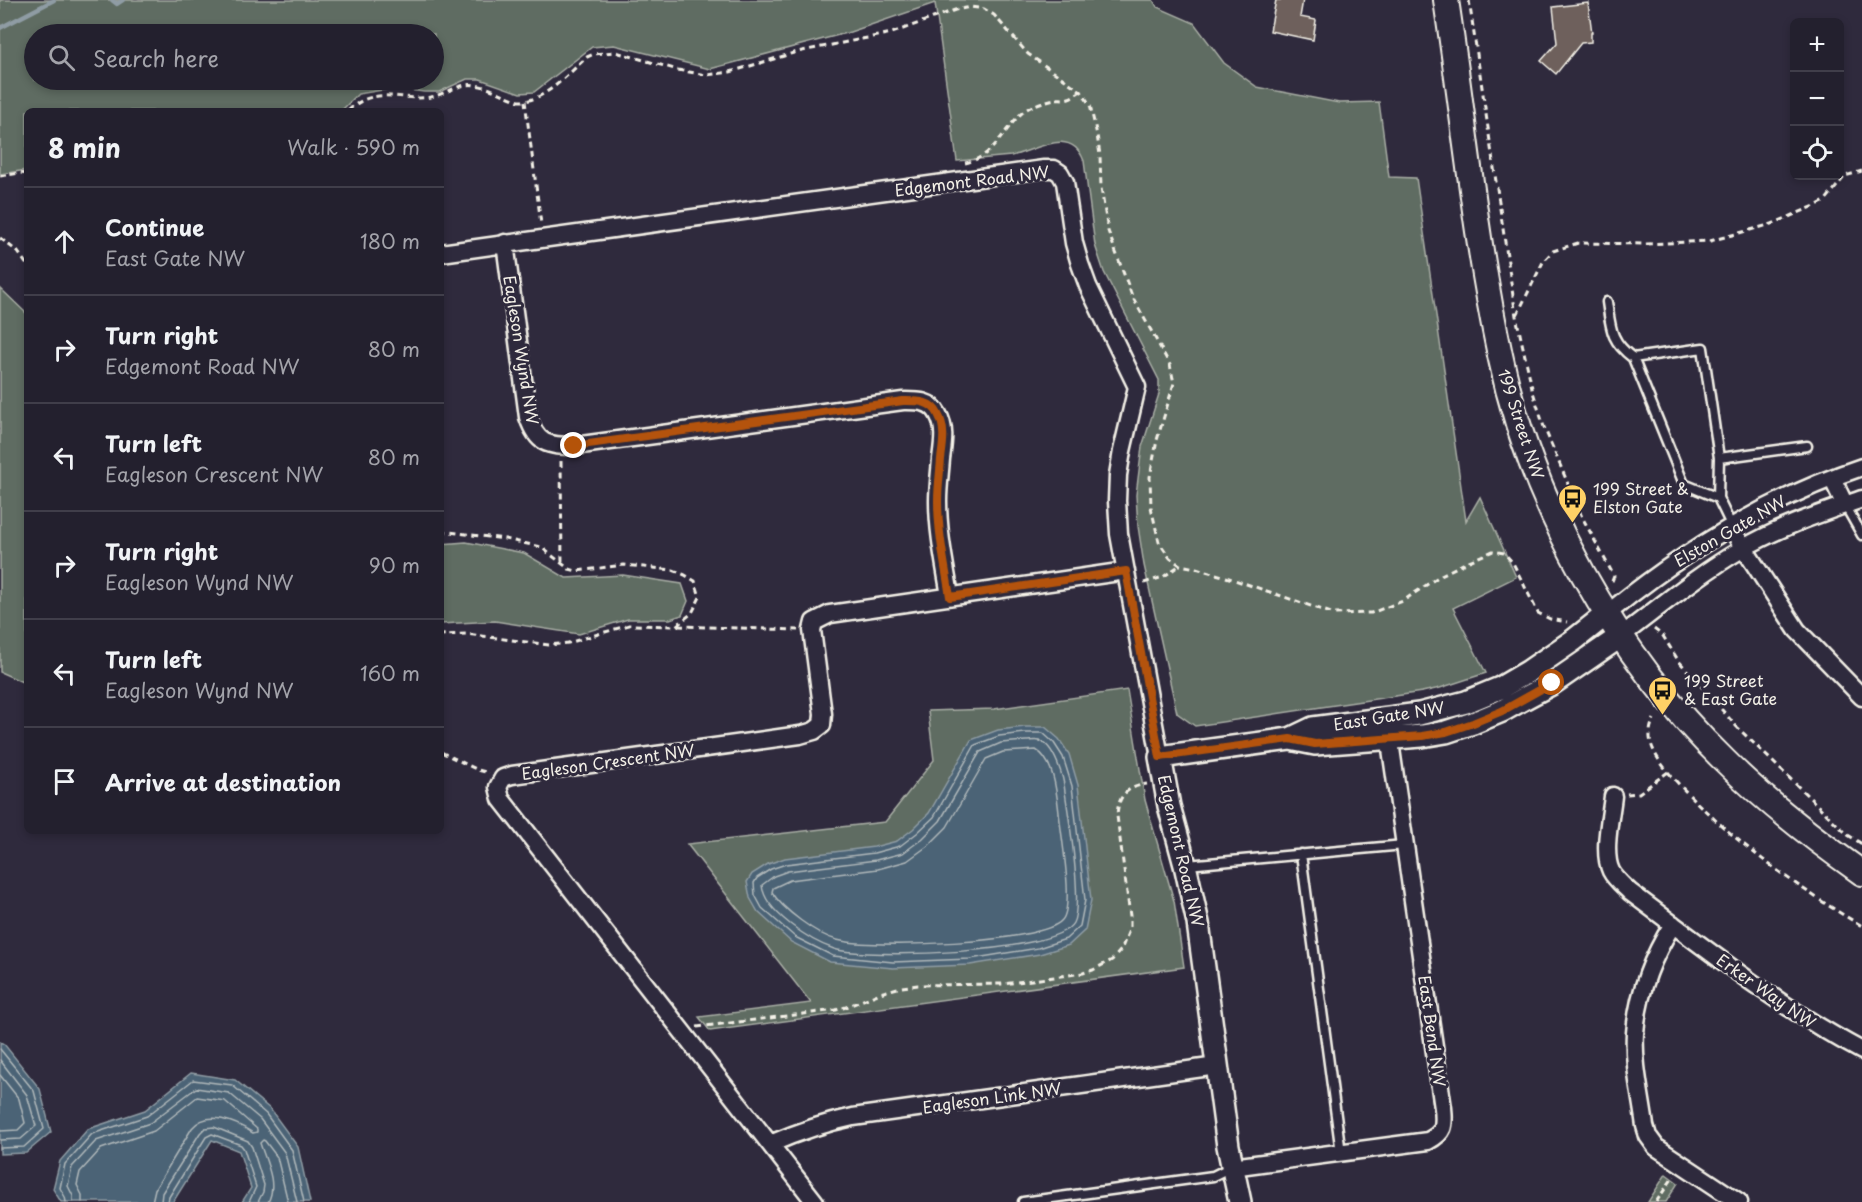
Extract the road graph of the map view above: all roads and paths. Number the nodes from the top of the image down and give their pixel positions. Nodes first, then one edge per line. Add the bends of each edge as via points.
1 (1446, 0) edge
2 (1469, 0) edge
3 (1081, 91) junction
4 (525, 101) junction
5 (351, 108) edge
6 (1862, 171) edge
7 (24, 174) edge
8 (0, 176) edge
9 (954, 182) junction
10 (0, 238) edge
11 (544, 238) junction
12 (505, 243) junction
13 (444, 253) edge
14 (24, 261) edge
15 (1607, 302) dead end
16 (1516, 316) junction
17 (1633, 358) junction
18 (559, 446) junction
19 (1808, 446) dead end
20 (1719, 458) junction
21 (1862, 467) edge
22 (1832, 478) junction
23 (1718, 498) junction
24 (1862, 499) edge
25 (1845, 505) junction
26 (1732, 527) junction
27 (444, 531) edge
28 (1862, 535) edge
29 (1743, 548) junction
30 (562, 564) junction
31 (1180, 565) junction
32 (1127, 578) junction
33 (1612, 583) dead end
34 (950, 597) junction
35 (1608, 613) junction
36 (1572, 623) dead end
37 (676, 626) junction
38 (812, 630) junction
39 (1657, 633) dead end
40 (444, 635) edge
41 (1621, 636) junction
42 (1862, 697) edge
43 (1387, 718) junction
44 (1654, 719) dead end
45 (1290, 739) junction
46 (1390, 739) junction
47 (444, 753) edge
48 (1160, 757) junction
49 (1668, 772) junction
50 (503, 778) junction
51 (1164, 781) junction
52 (1613, 796) joint
53 (1862, 844) edge
54 (1404, 845) junction
55 (1301, 855) junction
56 (1185, 865) junction
57 (1862, 873) edge
58 (1673, 924) junction
59 (1862, 926) edge
60 (681, 1029) junction
61 (1862, 1052) edge
62 (1217, 1066) junction
63 (770, 1144) junction
64 (1341, 1153) junction
65 (1681, 1165) junction
66 (1232, 1167) junction
67 (815, 1202) edge
68 (1023, 1202) edge
69 (1240, 1202) edge
70 (1656, 1202) edge
71 (1739, 1202) edge

1 - 35 main road, 199 Street NW via 1486,281 1503,368 1547,500
2 - 16 path
3 - 4 path via 1028,54 994,15 971,7 892,33 706,75 616,52 594,54 546,92
3 - 9 path via 1067,99 1057,98 1025,110 993,149 975,160 952,166
3 - 31 path via 1090,105 1097,135 1108,231 1132,296 1170,365 1174,383 1150,477 1151,507 1159,542
4 - 5 path via 474,84 428,98 369,98
4 - 11 path
6 - 16 path via 1845,176 1817,205 1772,224 1710,242 1578,243 1553,251 1543,262
7 - 8 path
9 - 11 street, Edgemont Road NW
9 - 32 street, Edgemont Road NW via 1053,169 1065,182 1080,264 1137,387 1118,475 1118,523
10 - 14 path
11 - 12 street, Edgemont Road NW
12 - 13 street, Edgemont Road NW
12 - 18 street, Eagleson Wynd NW via 528,417 533,432 543,441
15 - 17 lane via 1612,332 1619,347
16 - 33 path via 1544,427 1582,517 1614,576
17 - 20 lane via 1703,348
17 - 23 lane via 1684,484
18 - 30 path
18 - 34 street via 903,401 919,400 932,405 943,425 938,501
19 - 20 lane
20 - 23 lane
21 - 22 street, Elston Gate NW
22 - 25 street
22 - 26 street, Elston Gate NW
23 - 26 lane
24 - 25 street, Elston Gate NW
25 - 28 lane
25 - 29 street, Elston Gate NW
26 - 29 street
26 - 35 street, Elston Gate NW via 1670,565
27 - 30 path via 541,547
29 - 41 street, Elston Gate NW
29 - 42 street via 1797,630
30 - 37 path via 577,571 624,565 685,575 695,581 700,597 692,613
31 - 32 path via 1150,582
31 - 36 path via 1334,614 1353,614 1371,613 1403,601 1441,575 1493,551 1504,553 1512,563 1538,613 1550,620
32 - 34 street
32 - 48 street, Edgemont Road NW
34 - 38 street via 830,614 814,622
35 - 41 main road, 199 Street NW
35 - 43 street, East Gate NW via 1500,688 1466,702
37 - 38 path
37 - 40 path via 629,625 549,645 467,634
38 - 50 street, Eagleson Crescent NW via 823,714 822,725 814,731
39 - 53 path via 1737,727
41 - 46 street, East Gate NW via 1502,711 1446,732
41 - 57 main road, 199 Street NW via 1664,695 1724,761
43 - 45 street, East Gate NW via 1313,728
43 - 46 street, East Bend NW
44 - 49 path via 1649,732 1651,741 1655,756
45 - 46 street, East Gate NW via 1315,744
45 - 48 street, East Gate NW
46 - 54 street, East Bend NW
47 - 50 path
48 - 51 street, Edgemont Road NW
49 - 52 path via 1639,793
49 - 59 path via 1780,872
50 - 60 street, Eagleson Crescent NW via 498,787 501,800
51 - 56 street, Edgemont Road NW
51 - 60 path via 1132,788 1125,792 1118,806 1130,928 1121,950 1103,966 1083,973 1004,984 900,987 836,1010
52 - 58 street, Erker Way NW via 1608,840 1611,871 1630,892
54 - 55 lane
54 - 64 street, East Bend NW via 1443,1108 1442,1130 1428,1141
55 - 56 lane
55 - 64 lane
56 - 62 street, Edgemont Road NW via 1198,923
58 - 61 street, Erker Way NW via 1790,1010
58 - 65 street via 1644,982 1635,1042 1648,1136
60 - 63 street, Eagleson Crescent NW
62 - 63 street, Eagleson Link NW via 854,1117 824,1123
62 - 66 street, Edgemont Road NW
63 - 67 street, Eagleson Crescent NW
64 - 66 street, East Bend NW
65 - 70 path
65 - 71 street
66 - 68 lane via 1214,1176
66 - 69 street, Edgemont Road NW

